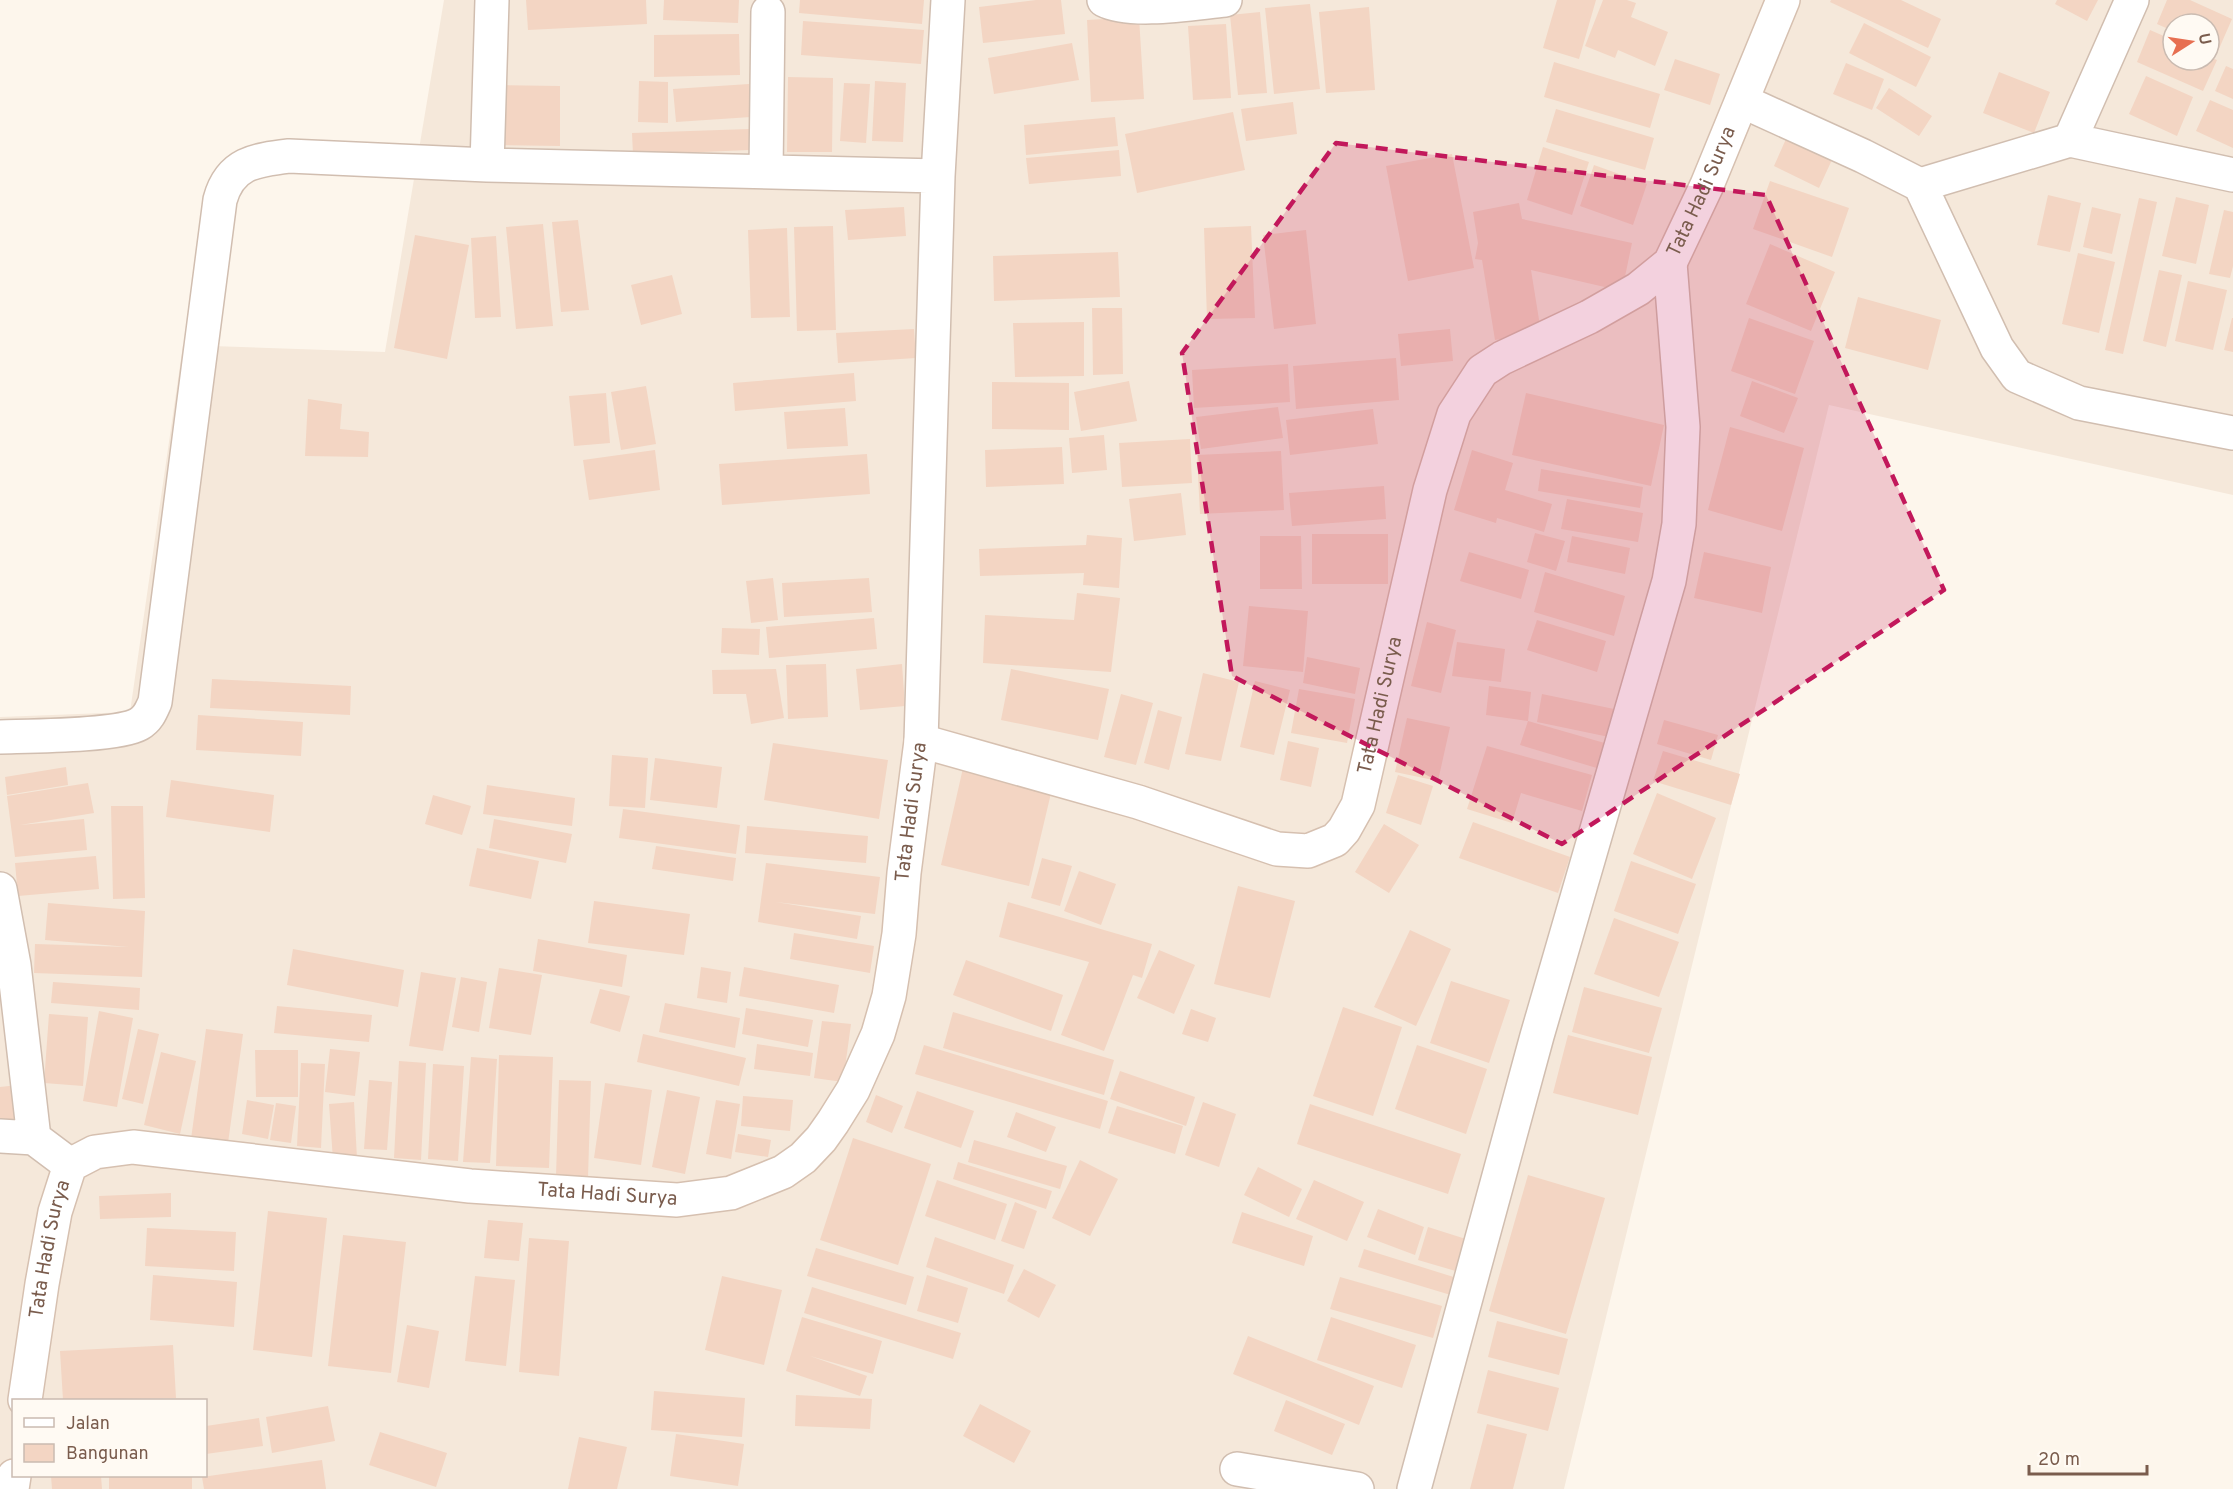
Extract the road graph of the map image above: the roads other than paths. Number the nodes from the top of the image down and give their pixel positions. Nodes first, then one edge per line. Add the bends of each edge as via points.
1 (492, 0) edge
2 (948, 0) edge
3 (1104, 0) edge
4 (1225, 0) edge
5 (1783, 0) edge
6 (2132, 0) edge
7 (768, 12) dead end
8 (1742, 102) junction
9 (2070, 140) junction
10 (487, 165) junction
11 (766, 171) junction
12 (2233, 175) edge
13 (938, 176) junction
14 (1920, 185) junction
15 (1670, 263) junction
16 (2233, 433) edge
17 (0, 737) edge
18 (921, 741) junction
19 (0, 889) edge
20 (0, 1136) edge
21 (34, 1138) junction
22 (70, 1165) junction
23 (25, 1399) edge
24 (1237, 1469) dead end
25 (1357, 1489) edge
26 (1414, 1489) edge

1 - 10 street
2 - 13 street
3 - 4 street via 1123,6 1151,6
5 - 8 street, Tata Hadi Surya
6 - 9 street
7 - 11 street
8 - 14 street
8 - 15 street, Tata Hadi Surya
9 - 12 street
9 - 14 street
10 - 11 street
10 - 17 street via 289,156 260,159 231,177 220,200 154,702 144,721 127,728
11 - 13 street
13 - 18 street
14 - 16 street via 1997,348 2017,376 2079,403
15 - 18 street, Tata Hadi Surya via 1638,289 1482,371 1454,414 1430,490 1358,805 1335,840 1308,851 1277,849 1138,802
15 - 26 street via 1683,426 1679,524 1669,581 1540,1025
18 - 22 street, Tata Hadi Surya via 899,934 878,1034 853,1090 833,1122 803,1158 783,1172 731,1193 677,1200 470,1186 133,1148 95,1152
19 - 21 street via 14,965
20 - 21 street
21 - 22 street
22 - 23 street, Tata Hadi Surya via 55,1212
24 - 25 street

